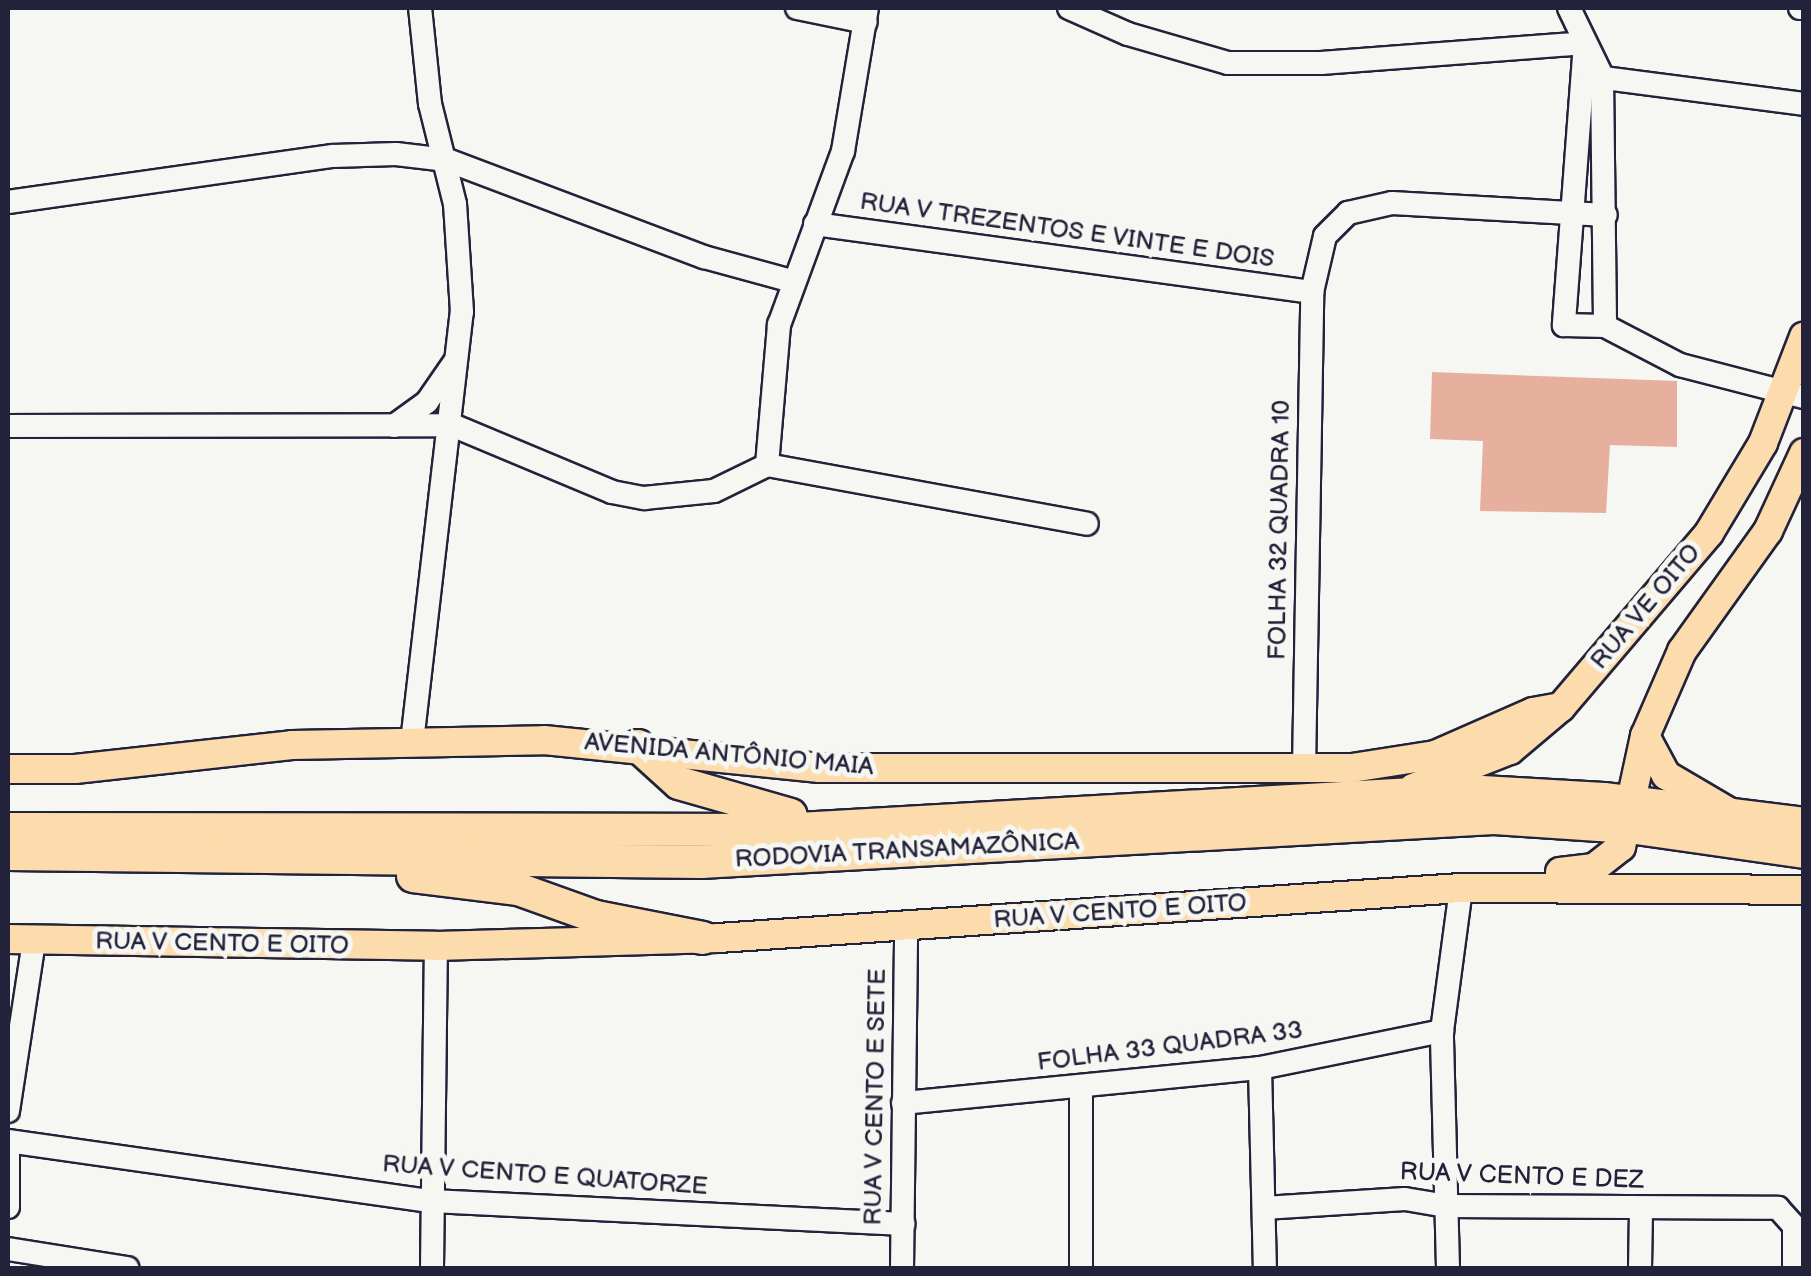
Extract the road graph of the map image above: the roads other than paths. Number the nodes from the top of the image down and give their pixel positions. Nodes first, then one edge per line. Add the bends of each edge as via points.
1 (420, 8) edge
2 (797, 8) edge
3 (1069, 8) edge
4 (867, 15) edge
5 (1572, 20) edge
6 (1592, 76) junction
7 (1804, 104) edge
8 (447, 160) junction
9 (8, 202) edge
10 (1568, 215) junction
11 (1606, 215) junction
12 (815, 224) junction
13 (792, 281) junction
14 (1312, 292) junction
15 (1606, 326) junction
16 (1804, 337) edge
17 (456, 360) junction
18 (1794, 393) edge
19 (452, 425) junction
20 (8, 426) edge
21 (394, 426) junction
22 (1804, 453) edge
23 (767, 465) junction
24 (1087, 524) dead end
25 (1561, 707) junction
26 (1645, 736) junction
27 (412, 742) junction
28 (638, 746) junction
29 (1304, 769) junction
30 (8, 770) edge
31 (1400, 793) junction
32 (1730, 812) junction
33 (1631, 814) junction
34 (890, 824) junction
35 (1804, 824) edge
36 (8, 829) edge
37 (1804, 852) edge
38 (8, 854) edge
39 (332, 856) junction
40 (1460, 888) junction
41 (1804, 890) edge
42 (906, 927) junction
43 (703, 938) junction
44 (21, 940) edge
45 (436, 946) junction
46 (1442, 1031) junction
47 (1260, 1068) junction
48 (1080, 1090) junction
49 (904, 1103) junction
50 (8, 1111) edge
51 (8, 1142) edge
52 (8, 1153) edge
53 (432, 1201) junction
54 (1447, 1206) junction
55 (8, 1207) edge
56 (1264, 1208) junction
57 (1640, 1208) junction
58 (902, 1224) junction
59 (8, 1249) edge
60 (99, 1266) edge
61 (127, 1268) edge
62 (432, 1268) edge
63 (902, 1268) edge
64 (1080, 1268) edge
65 (1265, 1268) edge
66 (1448, 1268) edge
67 (1640, 1268) edge
68 (1794, 1268) edge

1 - 8 street via 430,104
2 - 4 street
3 - 5 street via 1128,34 1228,63 1321,63
4 - 12 street via 843,151
5 - 6 street
6 - 7 street
6 - 10 street
6 - 11 street
8 - 9 street via 333,156
8 - 13 street via 687,250
8 - 17 street via 460,246
10 - 11 street, FOLHA 32 QUADRA 10
10 - 14 street, FOLHA 32 QUADRA 10 via 1365,206 1325,236
10 - 15 street via 1564,325
11 - 15 street
12 - 13 street
12 - 14 street, RUA V TREZENTOS E VINTE E DOIS
13 - 23 street via 777,343
14 - 29 street, FOLHA 32 QUADRA 10
15 - 18 street via 1680,365
16 - 18 main road, RUA VE OITO
17 - 19 street
17 - 21 street via 427,402
18 - 25 main road, RUA VE OITO via 1709,533
19 - 21 street
19 - 23 street via 612,492 644,498 714,491
19 - 27 street
20 - 21 street
22 - 26 main road, RUA VE OITO via 1768,531 1682,650
23 - 24 street
25 - 29 main road, AVENIDA ANTÔNIO MAIA via 1533,712 1435,755
25 - 31 main road, RUA VE OITO via 1510,750
26 - 32 main road via 1666,775
26 - 33 main road, RUA VE OITO
27 - 28 main road, AVENIDA ANTÔNIO MAIA
27 - 30 main road, AVENIDA ANTÔNIO MAIA
28 - 29 main road, AVENIDA ANTÔNIO MAIA via 820,768
28 - 34 highway via 679,784 751,808
31 - 33 highway, RODOVIA TRANSAMAZÔNICA
31 - 34 highway, RODOVIA TRANSAMAZÔNICA
32 - 33 highway, RODOVIA TRANSAMAZÔNICA
32 - 35 highway, RODOVIA TRANSAMAZÔNICA
33 - 37 highway, RODOVIA TRANSAMAZÔNICA
33 - 39 highway, RODOVIA TRANSAMAZÔNICA via 1390,820 701,862
33 - 40 main road via 1614,858 1594,868
34 - 36 highway, RODOVIA TRANSAMAZÔNICA via 592,832
38 - 39 highway, RODOVIA TRANSAMAZÔNICA
39 - 43 highway via 379,873 518,889 596,918
40 - 41 main road, RUA V CENTO E OITO
40 - 42 main road, RUA V CENTO E OITO
40 - 46 street
42 - 43 main road, RUA V CENTO E OITO
42 - 49 street, RUA V CENTO E SETE
43 - 45 main road, RUA V CENTO E OITO
44 - 45 main road, RUA V CENTO E OITO
44 - 50 street
45 - 53 street
46 - 47 street, FOLHA 33 QUADRA 33
46 - 54 street
47 - 48 street, FOLHA 33 QUADRA 33
47 - 56 street
48 - 49 street, FOLHA 33 QUADRA 33
48 - 64 street
49 - 58 street, RUA V CENTO E SETE
51 - 53 street, RUA V CENTO E QUATORZE
52 - 55 street
53 - 58 street, RUA V CENTO E QUATORZE
53 - 62 street
54 - 56 street, RUA V CENTO E DEZ via 1405,1199
54 - 57 street, RUA V CENTO E DEZ
54 - 66 street
56 - 65 street
57 - 67 street
57 - 68 street, RUA V CENTO E DEZ via 1778,1208 1794,1226
58 - 63 street, RUA V CENTO E SETE
59 - 60 street
60 - 61 street

